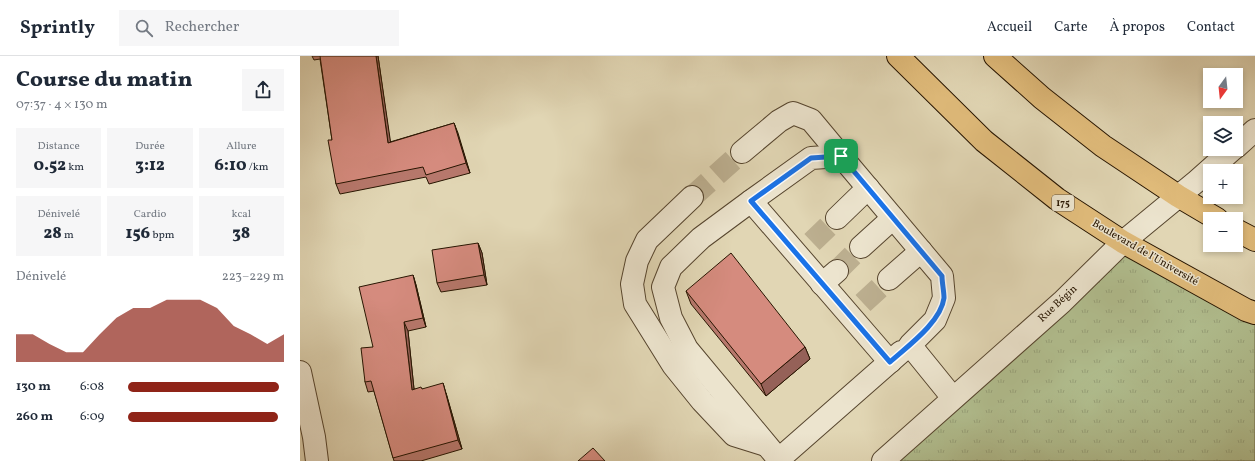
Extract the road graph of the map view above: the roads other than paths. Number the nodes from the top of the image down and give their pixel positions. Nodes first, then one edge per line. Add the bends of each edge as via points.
1 (898, 56) edge
2 (995, 56) edge
3 (1255, 130) edge
4 (1243, 141) edge
5 (742, 152) tunnel mouth
6 (841, 156) junction
7 (1225, 156) edge
8 (868, 188) junction
9 (1178, 196) junction
10 (692, 197) tunnel mouth
11 (751, 201) junction
12 (1205, 212) edge
13 (837, 218) tunnel mouth
14 (893, 218) junction
15 (1243, 234) edge
16 (1255, 240) edge
17 (1123, 242) junction
18 (861, 247) tunnel mouth
19 (921, 251) junction
20 (889, 279) tunnel mouth
21 (1255, 313) edge
22 (910, 345) junction
23 (890, 362) junction
24 (300, 372) edge
25 (954, 398) junction
26 (775, 455) edge
27 (317, 461) edge
28 (883, 461) edge

1 - 17 main road, Boulevard de l'Université / 175 via 984,140 1057,199
2 - 9 main road via 1042,98 1103,146
3 - 4 street
5 - 6 street via 779,121 793,113 811,120
6 - 8 street
6 - 11 street via 811,158
7 - 9 street, Rue Bégin
8 - 13 street
8 - 14 street
9 - 12 main road
9 - 17 street, Rue Bégin
10 - 26 street via 647,240 637,261 632,284 635,304 673,365 707,407 734,435
11 - 23 street via 805,249 830,277 856,309
11 - 26 street via 701,238 671,267 663,287 671,318 687,349
14 - 18 street
14 - 19 street
15 - 16 main road
17 - 21 main road, Boulevard de l'Université / 175
17 - 25 street, Rue Bégin via 1062,302
19 - 20 street
19 - 22 street via 942,276 944,298 935,320
22 - 23 street
22 - 25 street
23 - 26 street
24 - 27 street
25 - 28 street, Rue Bégin

